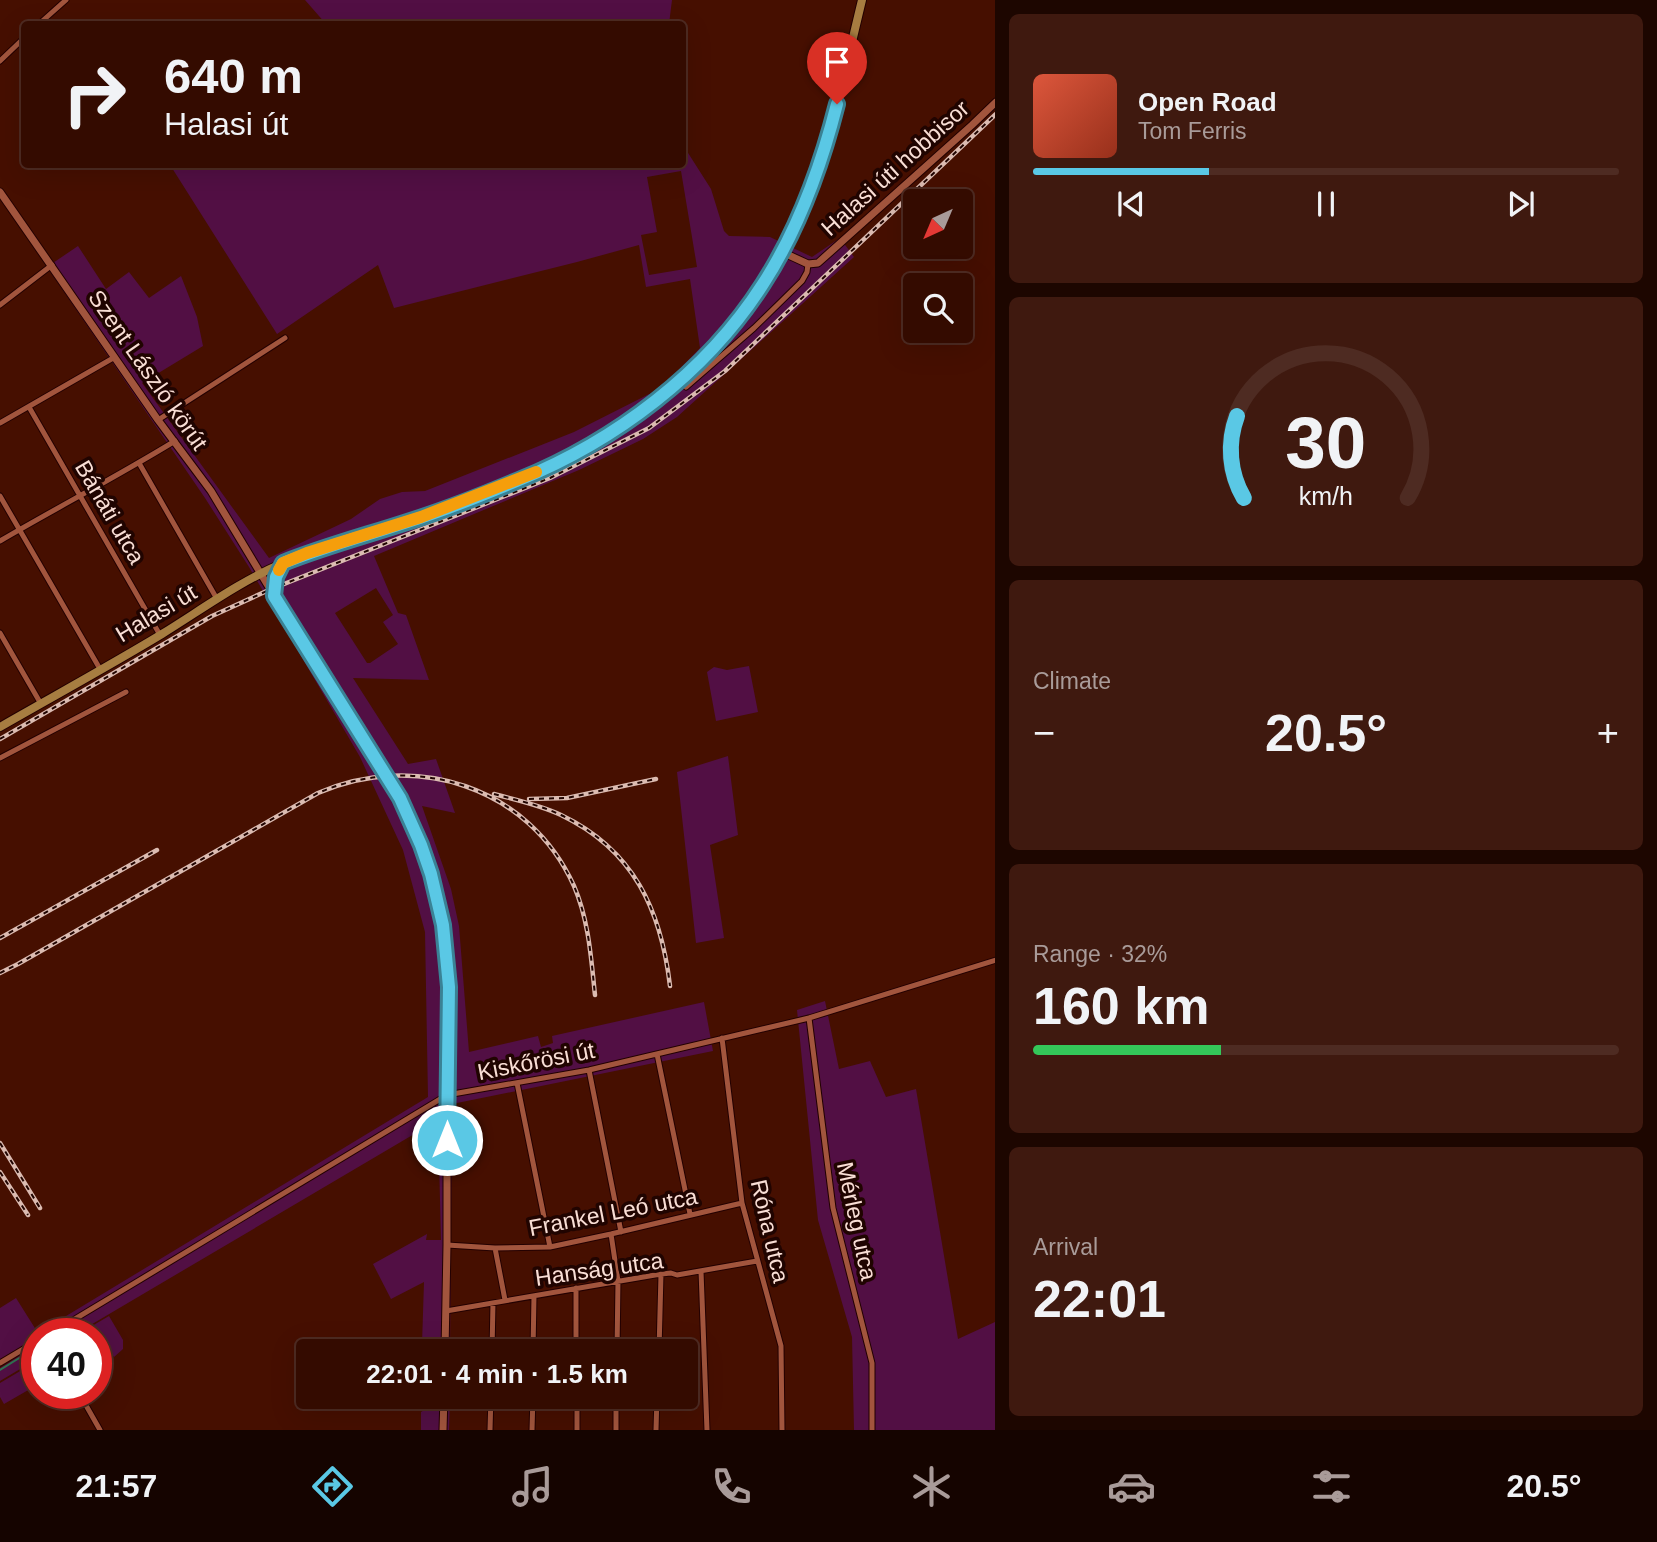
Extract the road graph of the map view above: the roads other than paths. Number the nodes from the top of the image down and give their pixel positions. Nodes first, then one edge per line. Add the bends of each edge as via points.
1 (66, 0) edge
2 (863, 0) edge
3 (42, 21) edge
4 (21, 41) edge
5 (0, 61) edge
6 (995, 103) edge
7 (0, 192) edge
8 (782, 252) junction
9 (808, 264) junction
10 (52, 265) junction
11 (0, 305) edge
12 (285, 338) dead end
13 (115, 357) junction
14 (686, 387) dead end
15 (29, 407) junction
16 (158, 420) junction
17 (0, 423) edge
18 (175, 441) junction
19 (139, 463) junction
20 (80, 495) junction
21 (0, 496) edge
22 (19, 530) junction
23 (0, 541) edge
24 (283, 563) junction
25 (260, 573) junction
26 (274, 596) junction
27 (217, 599) junction
28 (0, 633) edge
29 (160, 635) junction
30 (100, 669) junction
31 (127, 692) dead end
32 (41, 704) junction
33 (0, 727) edge
34 (0, 758) edge
35 (995, 960) edge
36 (808, 1018) junction
37 (722, 1038) junction
38 (657, 1054) junction
39 (589, 1070) junction
40 (517, 1083) junction
41 (447, 1096) junction
42 (742, 1203) junction
43 (690, 1214) junction
44 (621, 1232) junction
45 (611, 1234) junction
46 (447, 1245) junction
47 (550, 1247) junction
48 (495, 1248) junction
49 (757, 1261) junction
50 (701, 1270) junction
51 (661, 1274) junction
52 (618, 1281) junction
53 (576, 1288) junction
54 (534, 1296) junction
55 (505, 1300) junction
56 (493, 1303) junction
57 (446, 1311) junction
58 (77, 1318) edge
59 (445, 1339) edge
60 (492, 1339) edge
61 (534, 1339) edge
62 (576, 1339) edge
63 (617, 1339) edge
64 (659, 1339) edge
65 (21, 1351) edge
66 (0, 1363) edge
67 (88, 1409) edge
68 (444, 1409) edge
69 (491, 1409) edge
70 (533, 1409) edge
71 (576, 1409) edge
72 (616, 1409) edge
73 (657, 1409) edge
74 (100, 1430) edge
75 (443, 1430) edge
76 (490, 1430) edge
77 (532, 1430) edge
78 (577, 1430) edge
79 (616, 1430) edge
80 (656, 1430) edge
81 (707, 1430) edge
82 (782, 1430) edge
83 (872, 1430) edge

1 - 3 street
2 - 8 main road, Halasi út via 831,130 803,210
4 - 5 street
6 - 9 street, Halasi úti hobbisor via 826,257
7 - 10 street, Szent László körút
8 - 9 street
8 - 24 main road, Halasi út via 740,316 705,356 620,427 520,480
9 - 14 street via 802,281
10 - 11 street
10 - 13 street, Szent László körút
12 - 16 street
13 - 15 street
13 - 16 street, Szent László körút
15 - 17 street
15 - 20 street, Bánáti utca
16 - 18 street, Szent László körút
18 - 19 street
18 - 25 street, Szent László körút
19 - 20 street
19 - 27 street
20 - 22 street
20 - 29 street, Bánáti utca
21 - 22 street
22 - 23 street
22 - 30 street
24 - 25 main road, Halasi út
24 - 26 main road
25 - 26 street, Szent László körút
25 - 27 main road, Halasi út
26 - 41 street, Szent László körút via 400,798 421,845 439,904 446,953
27 - 29 main road, Halasi út
28 - 32 street
29 - 30 main road, Halasi út
30 - 32 main road, Halasi út
31 - 34 street
32 - 33 main road, Halasi út
35 - 36 street, Kiskőrösi út
36 - 37 street, Kiskőrösi út
36 - 83 street, Mérleg utca via 832,1208 872,1363
37 - 38 street, Kiskőrösi út
37 - 42 street, Róna utca
38 - 39 street, Kiskőrösi út
38 - 43 street
39 - 40 street, Kiskőrösi út
39 - 44 street
40 - 41 street, Kiskőrösi út
40 - 47 street
41 - 46 street, Szent László körút
41 - 58 street, Kiskőrösi út
42 - 43 street, Frankel Leó utca
42 - 49 street, Róna utca
43 - 44 street, Frankel Leó utca
44 - 45 street, Frankel Leó utca
45 - 47 street, Frankel Leó utca
45 - 52 street
46 - 48 street, Frankel Leó utca
46 - 57 street, Szent László körút
47 - 48 street, Frankel Leó utca
48 - 55 street
49 - 50 street, Hanság utca
49 - 82 street, Róna utca via 781,1346
50 - 51 street, Hanság utca
50 - 81 street
51 - 52 street, Hanság utca
51 - 64 street
52 - 53 street, Hanság utca
52 - 63 street
53 - 54 street, Hanság utca
53 - 62 street
54 - 55 street, Hanság utca
54 - 61 street
55 - 56 street, Hanság utca
56 - 57 street, Hanság utca
56 - 60 street
57 - 59 street, Szent László körút
65 - 66 street
67 - 74 street
68 - 75 street
69 - 76 street
70 - 77 street
71 - 78 street
72 - 79 street
73 - 80 street

